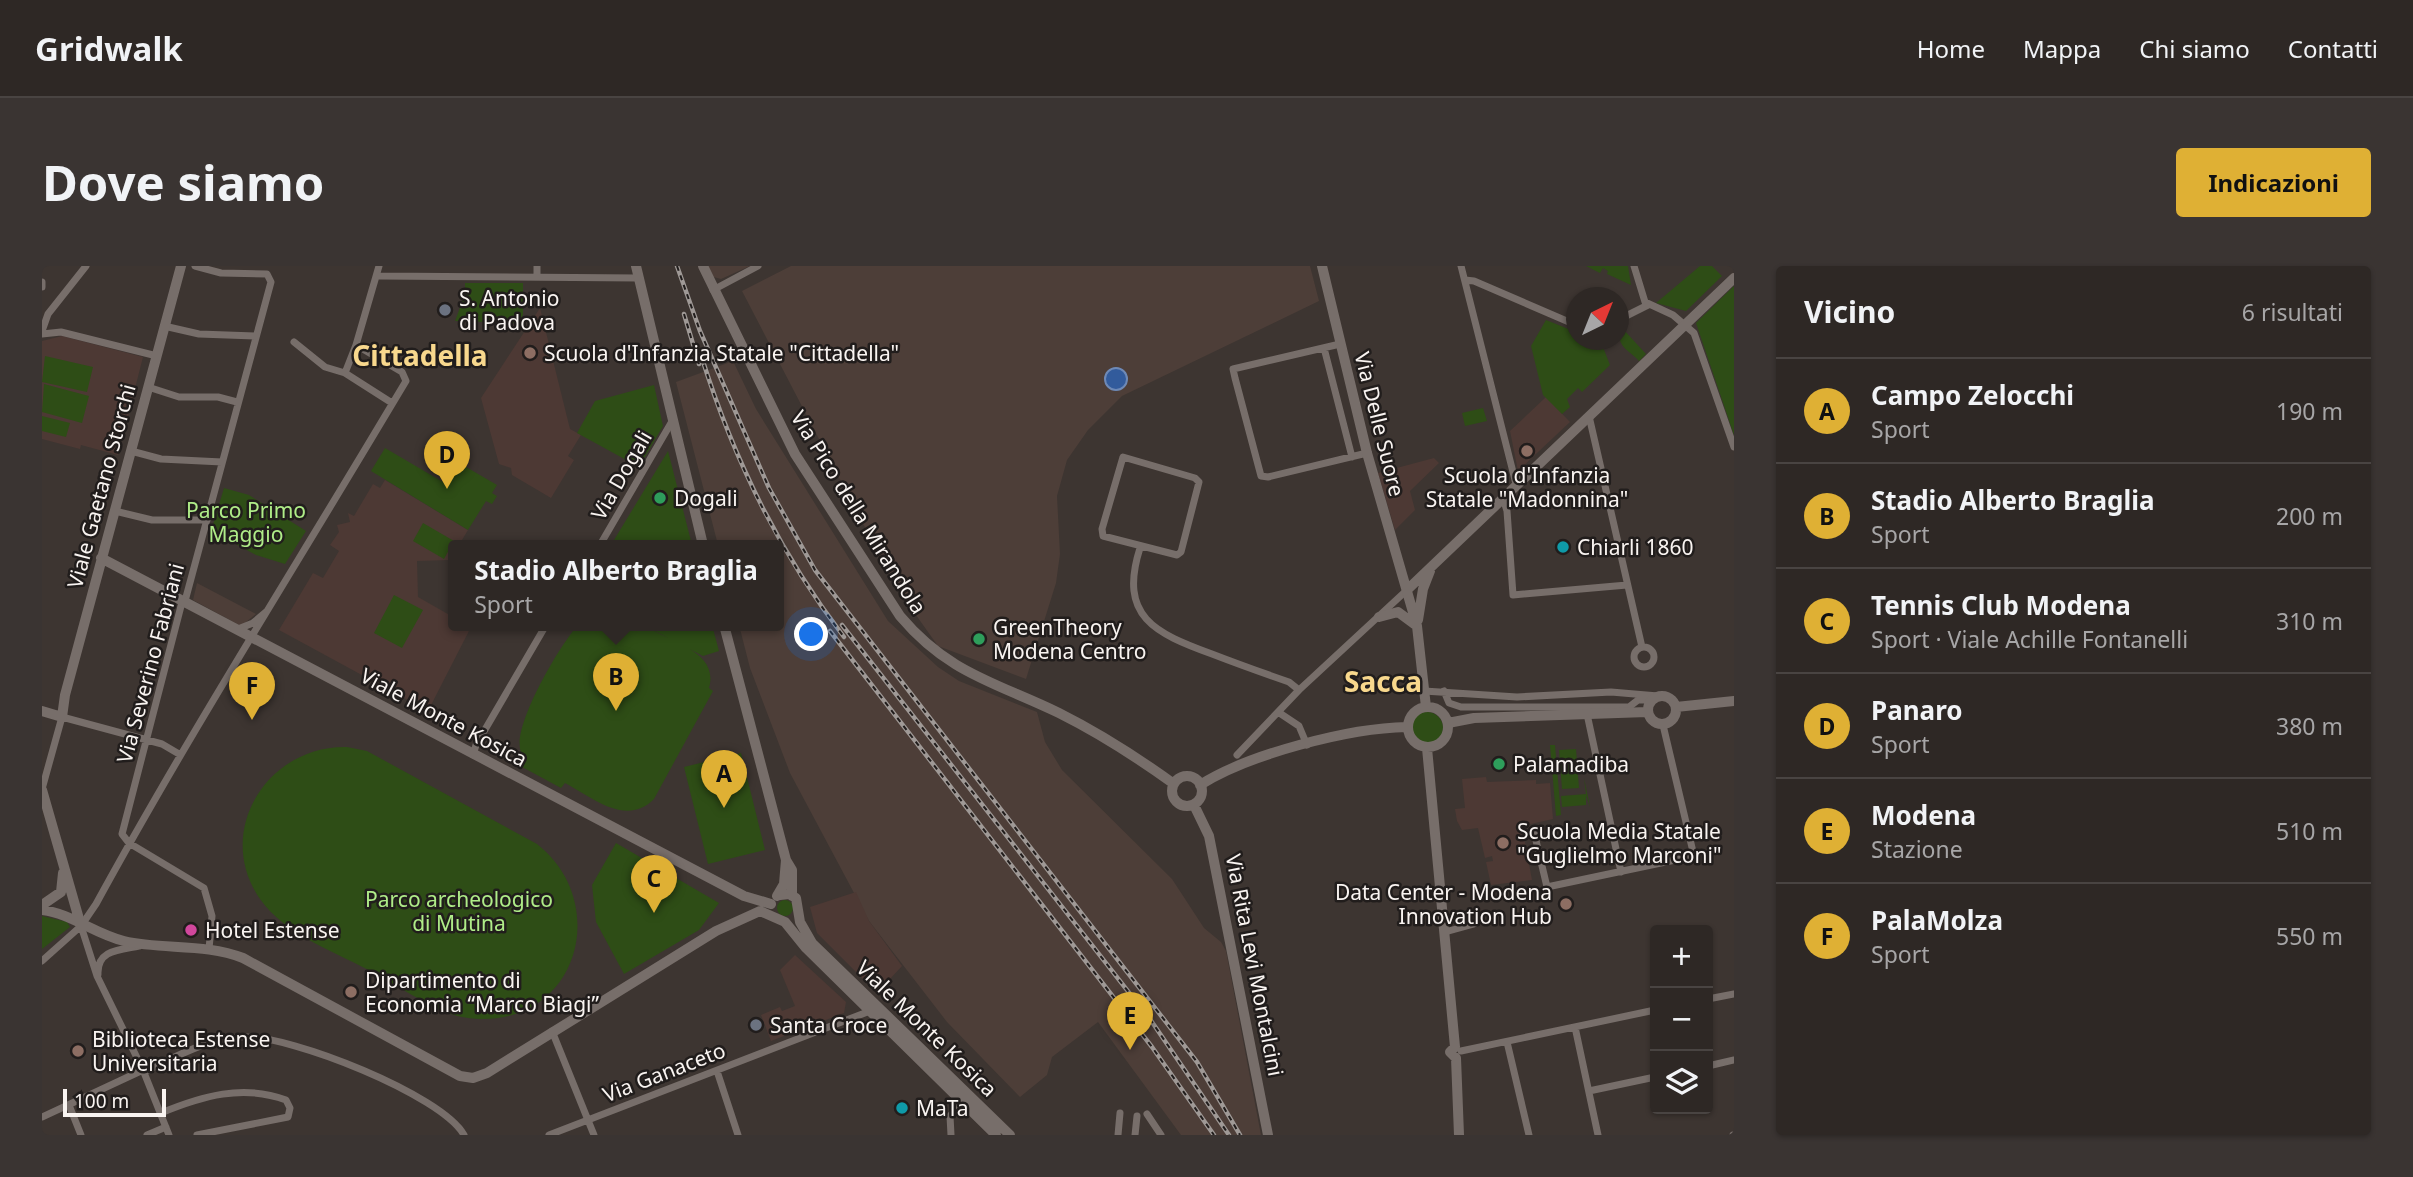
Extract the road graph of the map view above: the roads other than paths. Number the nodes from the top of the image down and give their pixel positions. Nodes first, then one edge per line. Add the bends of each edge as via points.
1 (86, 266) edge
2 (181, 266) edge
3 (195, 266) edge
4 (379, 266) edge
5 (537, 266) edge
6 (703, 266) edge
7 (758, 266) edge
8 (1322, 266) edge
9 (1461, 266) edge
10 (1634, 266) edge
11 (637, 272) edge
12 (379, 276) junction
13 (537, 277) junction
14 (1734, 278) edge
15 (1465, 280) junction
16 (712, 290) junction
17 (1648, 304) junction
18 (1629, 314) edge
19 (1566, 320) edge
20 (1685, 323) junction
21 (164, 326) junction
22 (42, 332) edge
23 (255, 336) junction
24 (294, 342) dead end
25 (1340, 344) junction
26 (356, 345) junction
27 (1324, 348) junction
28 (157, 356) junction
29 (345, 373) junction
30 (148, 387) junction
31 (237, 402) junction
32 (393, 403) junction
33 (1589, 415) junction
34 (671, 423) junction
35 (1734, 447) edge
36 (131, 451) junction
37 (1367, 453) junction
38 (1352, 457) junction
39 (222, 462) junction
40 (1516, 484) junction
41 (1502, 497) junction
42 (115, 510) junction
43 (206, 520) junction
44 (603, 540) edge
45 (702, 540) edge
46 (1140, 548) junction
47 (101, 558) junction
48 (1434, 564) junction
49 (1628, 584) junction
50 (1407, 590) junction
51 (185, 601) junction
52 (271, 607) junction
53 (1378, 617) junction
54 (1417, 626) junction
55 (236, 629) junction
56 (543, 631) edge
57 (726, 631) edge
58 (252, 637) junction
59 (1642, 647) dead end
60 (1299, 690) junction
61 (1424, 691) junction
62 (1444, 691) junction
63 (1611, 692) junction
64 (1655, 698) junction
65 (1638, 700) junction
66 (1734, 701) edge
67 (1426, 707) junction
68 (1676, 707) junction
69 (42, 711) edge
70 (1278, 712) junction
71 (1647, 712) junction
72 (1587, 714) junction
73 (62, 717) junction
74 (1448, 723) junction
75 (1663, 725) junction
76 (1407, 727) junction
77 (147, 741) junction
78 (1307, 745) junction
79 (1427, 748) junction
80 (179, 754) junction
81 (473, 755) junction
82 (1237, 755) dead end
83 (1174, 784) junction
84 (1200, 785) junction
85 (42, 790) edge
86 (1194, 805) junction
87 (1534, 832) dead end
88 (129, 843) junction
89 (786, 860) junction
90 (62, 863) junction
91 (1621, 872) junction
92 (779, 895) junction
93 (792, 896) junction
94 (756, 901) junction
95 (42, 905) edge
96 (42, 910) edge
97 (772, 910) junction
98 (799, 911) junction
99 (785, 922) junction
100 (1474, 924) dead end
101 (81, 926) junction
102 (716, 931) junction
103 (1445, 932) junction
104 (147, 944) junction
105 (209, 948) junction
106 (42, 961) edge
107 (101, 985) junction
108 (1734, 994) edge
109 (1713, 998) edge
110 (1650, 1011) edge
111 (870, 1012) junction
112 (1575, 1027) junction
113 (552, 1031) junction
114 (1507, 1042) junction
115 (1457, 1052) junction
116 (1734, 1060) edge
117 (1713, 1065) edge
118 (143, 1071) junction
119 (717, 1071) junction
120 (1650, 1078) edge
121 (1589, 1091) junction
122 (963, 1102) junction
123 (69, 1105) junction
124 (161, 1113) junction
125 (1120, 1113) dead end
126 (1147, 1114) dead end
127 (1137, 1116) dead end
128 (42, 1117) edge
129 (588, 1120) junction
130 (168, 1131) edge
131 (993, 1134) edge
132 (81, 1135) edge
133 (147, 1135) edge
134 (197, 1135) edge
135 (464, 1135) edge
136 (549, 1135) edge
137 (594, 1135) edge
138 (737, 1135) edge
139 (951, 1135) edge
140 (1010, 1135) edge
141 (1118, 1135) edge
142 (1135, 1135) edge
143 (1161, 1135) edge
144 (1268, 1135) edge
145 (1459, 1135) edge
146 (1529, 1135) edge
147 (1598, 1135) edge

1 - 22 street via 48,314
2 - 21 street, Viale Gaetano Storchi
3 - 23 street, Via Severino Fabriani via 271,277
4 - 12 street
5 - 13 street
6 - 16 street, Via Pico della Mirandola
7 - 16 street
8 - 25 street, Via Delle Suore
9 - 15 street
10 - 17 street
11 - 13 street
11 - 34 street
12 - 13 street
12 - 26 street
14 - 20 street
15 - 19 street
15 - 40 street
16 - 83 street, Via Pico della Mirandola via 795,454 915,634 956,668 1085,727
17 - 18 street
17 - 20 street
20 - 33 street
20 - 35 street via 1694,333
21 - 23 street via 199,334
21 - 28 street, Viale Gaetano Storchi
22 - 28 street via 61,332
23 - 31 street, Via Severino Fabriani
24 - 29 street via 325,367
25 - 27 street
25 - 37 street, Via Delle Suore
26 - 29 street
26 - 32 street via 405,375
27 - 38 street
27 - 38 street via 1233,369 1259,472 1265,477
28 - 30 street, Viale Gaetano Storchi
29 - 32 street
30 - 31 street via 179,397
30 - 36 street, Viale Gaetano Storchi
31 - 39 street, Via Severino Fabriani
32 - 52 street
33 - 40 street
33 - 49 street
34 - 44 street, Via Dogali
34 - 45 street
36 - 39 street via 161,459
36 - 42 street, Viale Gaetano Storchi
37 - 38 street
37 - 50 street, Via Delle Suore
39 - 43 street, Via Severino Fabriani
40 - 41 street
41 - 48 street
41 - 49 street via 1513,595
42 - 43 street via 152,520
42 - 47 street, Viale Gaetano Storchi
43 - 51 street, Via Severino Fabriani
46 - 46 street via 1180,554 1200,484 1195,478 1123,457 1102,533
46 - 60 street via 1132,584 1138,609 1150,624 1174,640 1289,682
47 - 51 street, Viale Monte Kosica
47 - 73 street, Viale Gaetano Storchi
48 - 50 street
48 - 54 street via 1423,589
49 - 59 street
50 - 53 street
50 - 54 street, Via Delle Suore
51 - 55 street, Viale Monte Kosica
51 - 77 street, Via Severino Fabriani
52 - 55 street via 253,623
52 - 58 street
53 - 54 street via 1398,612
53 - 60 street
54 - 61 street
55 - 58 street, Viale Monte Kosica
56 - 81 street
57 - 89 street, Viale Monte Kosica
58 - 80 street
58 - 81 street, Viale Monte Kosica
60 - 70 street
61 - 62 street
61 - 67 street
62 - 63 street via 1517,697
62 - 65 street via 1449,703 1461,707 1629,707
63 - 64 street
63 - 65 street
64 - 65 street
64 - 68 street via 1668,698
64 - 71 street
66 - 68 street
67 - 74 street via 1441,712
67 - 76 street via 1411,715
68 - 75 street via 1673,720
69 - 73 street
70 - 78 street via 1301,729
70 - 82 street
71 - 72 street
71 - 75 street via 1653,722
72 - 74 street
72 - 91 street
73 - 77 street
73 - 85 street
74 - 79 street via 1444,739
75 - 91 street via 1694,856
76 - 78 street via 1381,728
76 - 79 street via 1414,743
77 - 80 street
77 - 88 street, Via Severino Fabriani via 122,834
78 - 84 street via 1240,764
79 - 103 street
80 - 88 street
81 - 94 street, Viale Monte Kosica
83 - 84 street via 1187,776
83 - 86 street via 1172,792 1178,803
84 - 86 street via 1201,796
85 - 90 street
86 - 144 street, Via Rita Levi Montalcini via 1209,836
87 - 91 street via 1547,887
88 - 101 street
88 - 105 street via 206,892 212,916
89 - 92 street
89 - 93 street, Viale Monte Kosica via 792,870
90 - 95 street via 61,892
90 - 101 street
92 - 93 street
92 - 97 street
93 - 98 street, Viale Monte Kosica
94 - 97 street, Viale Monte Kosica
94 - 102 street
96 - 101 street via 64,915
97 - 99 street, Viale Monte Kosica
97 - 102 street via 755,912
98 - 99 street
98 - 140 street, Viale Monte Kosica via 812,943
99 - 111 street, Viale Monte Kosica
100 - 103 street
101 - 104 street
101 - 106 street
101 - 107 street
102 - 113 street
103 - 115 street
104 - 105 street
104 - 107 street via 103,956 98,963
105 - 113 street via 252,962 460,1076 478,1077
107 - 118 street
108 - 109 street
110 - 112 street
111 - 119 street, Via Ganaceto
111 - 122 street, Viale Monte Kosica
112 - 114 street
112 - 121 street
113 - 129 street
114 - 115 street
114 - 146 street
115 - 145 street
116 - 117 street
118 - 123 street
118 - 124 street
118 - 135 street via 229,1039 288,1042 440,1110
119 - 129 street, Via Ganaceto
119 - 138 street
120 - 121 street
121 - 147 street
122 - 131 street, Viale Monte Kosica
122 - 139 street via 950,1116
123 - 128 street
123 - 132 street
124 - 130 street
124 - 134 street via 197,1100 256,1091 286,1100 290,1108 288,1116
125 - 141 street
126 - 143 street
127 - 142 street
129 - 136 street, Via Ganaceto
129 - 137 street
130 - 133 street

